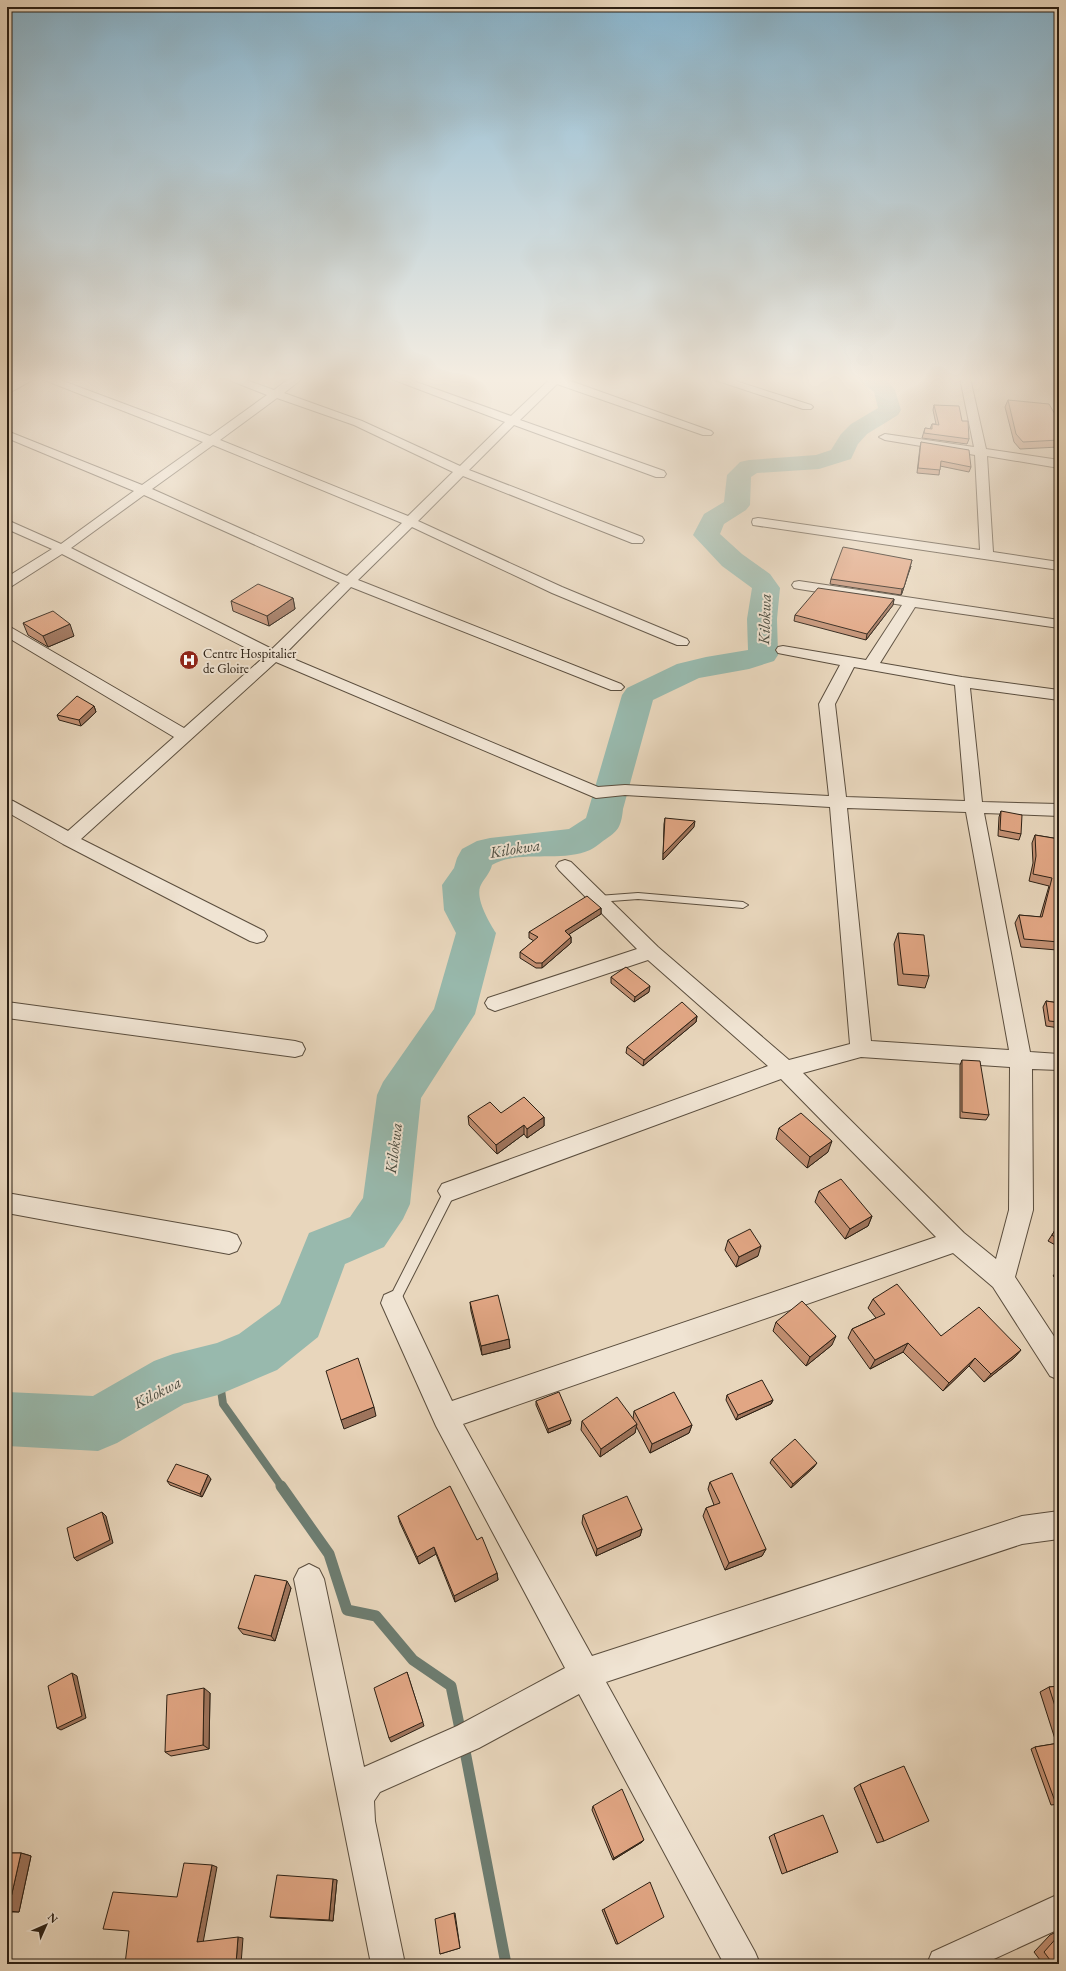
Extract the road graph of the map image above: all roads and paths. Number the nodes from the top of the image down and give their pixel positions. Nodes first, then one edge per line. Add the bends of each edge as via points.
1 (94, 470) edge
2 (172, 470) edge
3 (282, 470) edge
4 (649, 470) edge
5 (982, 470) edge
6 (461, 471) joint
7 (660, 474) dead end
8 (143, 490) junction
9 (411, 522) junction
10 (758, 522) dead end
11 (7, 524) edge
12 (637, 540) dead end
13 (62, 548) junction
14 (987, 556) junction
15 (1059, 566) edge
16 (350, 582) junction
17 (7, 583) edge
18 (800, 584) dead end
19 (912, 601) junction
20 (1059, 624) edge
21 (7, 631) edge
22 (682, 642) dead end
23 (783, 650) dead end
24 (274, 656) junction
25 (849, 662) junction
26 (870, 666) junction
27 (962, 682) junction
28 (616, 687) dead end
29 (1059, 695) edge
30 (185, 736) junction
31 (838, 802) junction
32 (7, 805) edge
33 (974, 807) junction
34 (1059, 810) edge
35 (69, 840) junction
36 (565, 866) dead end
37 (598, 899) junction
38 (743, 905) dead end
39 (257, 936) dead end
40 (651, 952) junction
41 (495, 1004) dead end
42 (7, 1010) edge
43 (295, 1049) dead end
44 (861, 1049) junction
45 (1021, 1060) junction
46 (1059, 1062) edge
47 (785, 1069) junction
48 (450, 1191) joint
49 (7, 1203) edge
50 (956, 1242) junction
51 (230, 1243) dead end
52 (1002, 1279) junction
53 (392, 1303) joint
54 (1059, 1367) edge
55 (445, 1417) junction
56 (1059, 1525) edge
57 (309, 1579) dead end
58 (584, 1674) junction
59 (359, 1825) junction
60 (1059, 1911) edge
61 (388, 1964) edge
62 (743, 1964) edge
63 (944, 1964) edge

1 - 8 street
2 - 8 street
3 - 9 street
4 - 7 street
5 - 14 street
6 - 9 street
6 - 12 street
8 - 13 street
8 - 16 street
9 - 16 street
9 - 22 street via 557,590
10 - 14 street
11 - 13 street
13 - 17 street
13 - 24 street
14 - 15 street
16 - 24 street
16 - 28 street
18 - 19 street
19 - 20 street
19 - 26 street
21 - 30 street
23 - 25 street
24 - 30 street
24 - 31 street via 596,792 626,790
25 - 26 street
25 - 31 street via 827,704
26 - 27 street
27 - 29 street
27 - 33 street
30 - 35 street
31 - 33 street
31 - 44 street
32 - 35 street
33 - 34 street
33 - 45 street
35 - 39 street
36 - 37 street
37 - 38 lane via 638,896
37 - 40 street
40 - 41 street
40 - 47 street
42 - 43 street
44 - 45 street
44 - 47 street
45 - 46 street
45 - 52 street via 1021,1210
47 - 48 street
47 - 50 street
48 - 53 lane
49 - 51 street
50 - 52 street
50 - 55 street
52 - 54 street
53 - 55 street
55 - 58 street
56 - 58 street via 1022,1530
57 - 59 street
58 - 59 street via 459,1741 369,1781 357,1796
58 - 62 street
59 - 61 street
60 - 63 street

